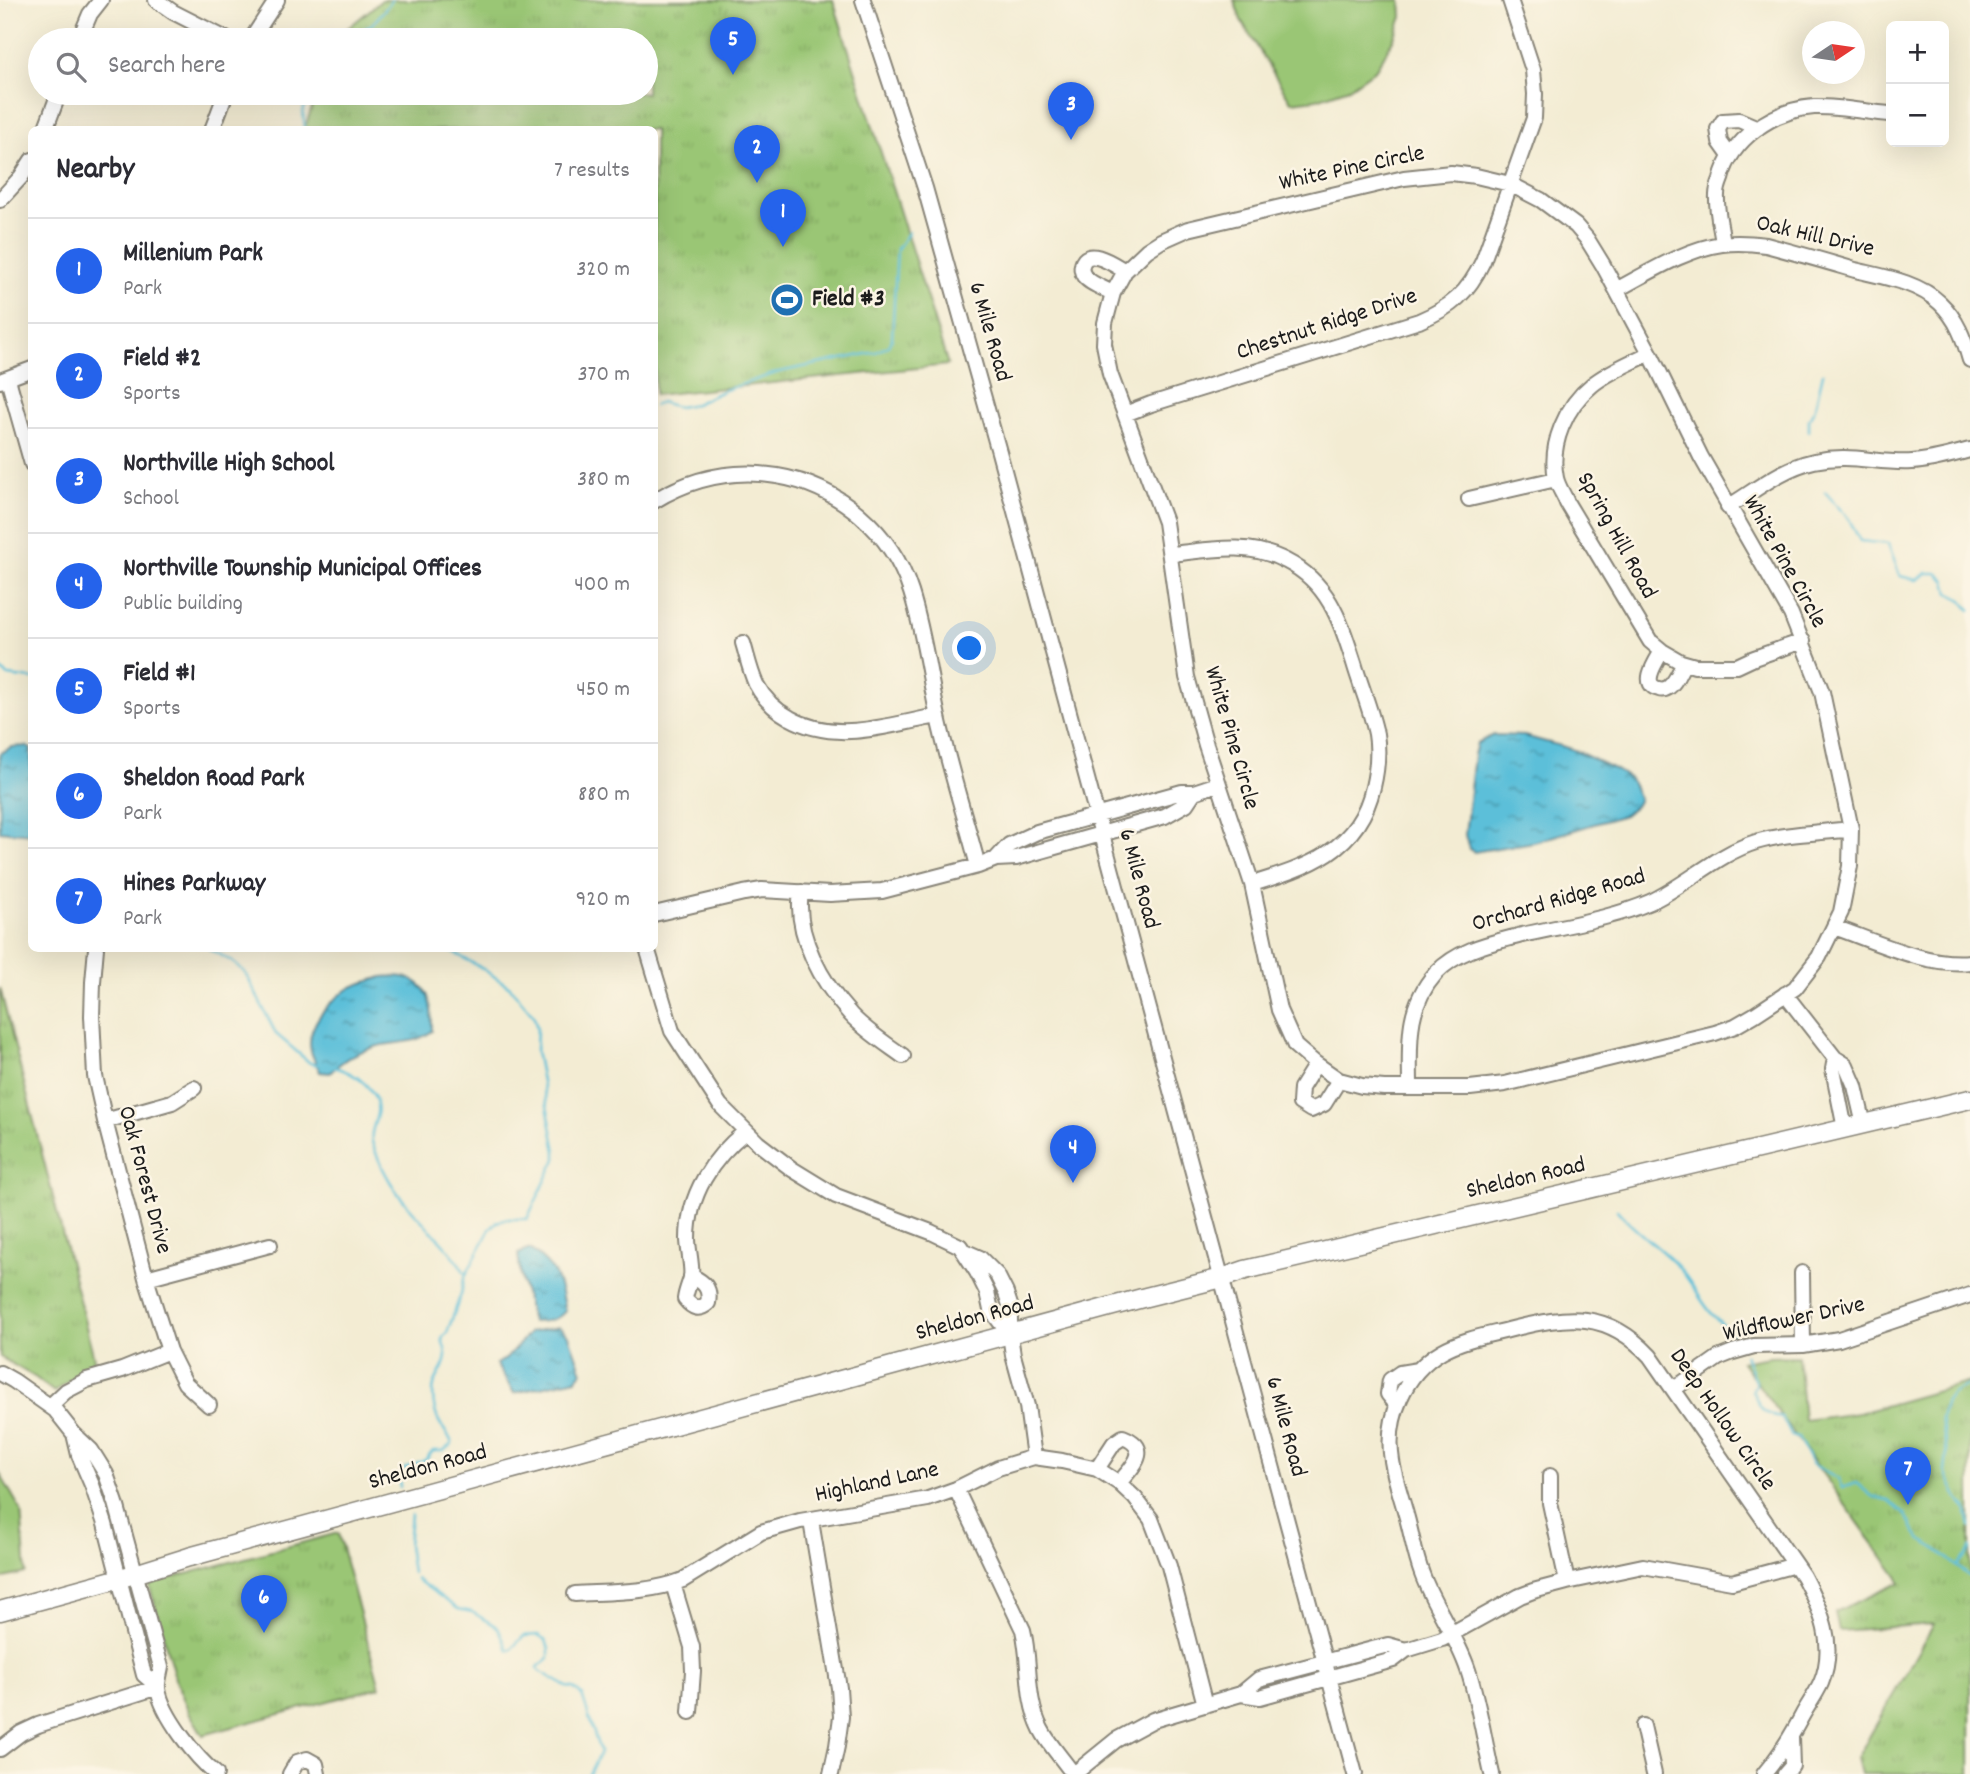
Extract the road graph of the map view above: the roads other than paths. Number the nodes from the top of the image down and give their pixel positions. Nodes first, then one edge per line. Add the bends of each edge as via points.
1 (101, 0) edge
2 (156, 0) edge
3 (277, 0) edge
4 (863, 0) edge
5 (1510, 0) edge
6 (84, 28) edge
7 (204, 28) edge
8 (259, 28) edge
9 (54, 105) edge
10 (221, 105) edge
11 (1886, 114) edge
12 (47, 126) edge
13 (214, 126) edge
14 (1758, 128) junction
15 (1730, 156) junction
16 (28, 166) edge
17 (1510, 184) junction
18 (0, 200) edge
19 (1723, 243) junction
20 (1125, 271) junction
21 (1618, 289) junction
22 (1113, 293) junction
23 (1650, 353) junction
24 (1970, 360) edge
25 (28, 371) edge
26 (4, 380) edge
27 (1125, 414) junction
28 (1970, 450) edge
29 (28, 452) edge
30 (1556, 480) junction
31 (658, 499) edge
32 (1469, 499) dead end
33 (1728, 507) junction
34 (1171, 554) junction
35 (1803, 640) junction
36 (743, 643) dead end
37 (1662, 652) junction
38 (1684, 663) junction
39 (937, 716) junction
40 (1219, 784) junction
41 (1194, 792) junction
42 (1097, 816) junction
43 (1851, 829) junction
44 (1102, 834) junction
45 (996, 859) junction
46 (978, 866) junction
47 (1252, 884) junction
48 (801, 891) junction
49 (658, 913) edge
50 (1834, 927) junction
51 (96, 952) edge
52 (649, 952) edge
53 (1970, 962) edge
54 (1784, 994) junction
55 (903, 1056) dead end
56 (1835, 1058) junction
57 (1316, 1064) junction
58 (1339, 1080) junction
59 (194, 1088) dead end
60 (1409, 1088) junction
61 (1970, 1099) edge
62 (104, 1121) junction
63 (1864, 1125) junction
64 (1845, 1129) junction
65 (746, 1131) junction
66 (270, 1245) dead end
67 (1802, 1273) dead end
68 (691, 1276) dead end
69 (146, 1278) junction
70 (1222, 1278) junction
71 (1970, 1295) edge
72 (1010, 1335) junction
73 (1803, 1345) junction
74 (169, 1351) junction
75 (0, 1373) edge
76 (1674, 1389) junction
77 (209, 1405) dead end
78 (50, 1406) junction
79 (1034, 1457) junction
80 (1097, 1469) junction
81 (1549, 1476) dead end
82 (1119, 1483) junction
83 (956, 1489) junction
84 (811, 1521) junction
85 (1795, 1564) junction
86 (127, 1576) junction
87 (1567, 1582) junction
88 (673, 1584) junction
89 (576, 1594) dead end
90 (0, 1611) edge
91 (1452, 1633) junction
92 (1406, 1650) junction
93 (1324, 1661) junction
94 (1328, 1677) junction
95 (158, 1687) junction
96 (1241, 1694) junction
97 (1205, 1705) junction
98 (690, 1712) dead end
99 (1643, 1726) dead end
100 (1791, 1737) junction
101 (0, 1749) edge
102 (216, 1774) edge
103 (290, 1774) edge
104 (318, 1774) edge
105 (831, 1774) edge
106 (1074, 1774) edge
107 (1355, 1774) edge
108 (1492, 1774) edge
109 (1654, 1774) edge
110 (1764, 1774) edge
111 (1785, 1774) edge

1 - 6 street
2 - 7 street
3 - 8 street
4 - 42 street, 6 Mile Road via 925,188
5 - 17 street, Chestnut Ridge Drive via 1533,70 1535,94 1531,128
9 - 12 street
10 - 13 street
11 - 14 street via 1806,108
14 - 15 street
14 - 15 street via 1739,120 1723,121 1718,129 1720,142
15 - 19 street via 1717,195
16 - 18 street
17 - 20 street, White Pine Circle via 1451,173 1404,177 1181,232 1147,250
17 - 21 street, White Pine Circle via 1576,226
17 - 27 street, Chestnut Ridge Drive via 1475,278 1448,307 1419,321
19 - 21 street, Oak Hill Drive via 1685,255
19 - 24 street, Oak Hill Drive via 1766,245 1915,287 1949,313
20 - 22 street, White Pine Circle
20 - 22 street via 1100,257 1083,263 1086,278
21 - 23 street, White Pine Circle
22 - 27 street, White Pine Circle via 1104,345
23 - 30 street, Spring Hill Road via 1604,377 1580,396 1558,437
23 - 33 street, White Pine Circle
25 - 26 street
26 - 29 street
27 - 34 street, White Pine Circle via 1165,522
28 - 33 street via 1911,462 1844,457 1811,462 1780,474
30 - 32 street
30 - 37 street, Spring Hill Road via 1650,641
31 - 39 street via 710,478 760,474 797,480 851,507 886,542 907,580
33 - 35 street, White Pine Circle
34 - 40 street, White Pine Circle via 1187,677
34 - 47 street via 1246,548 1285,560 1310,578 1335,610 1376,734 1378,759 1372,795 1351,833 1319,860
35 - 38 street, Spring Hill Road via 1737,666
35 - 43 street, White Pine Circle via 1822,692
36 - 39 street via 764,696 777,711 804,726 839,732
37 - 38 street, Spring Hill Road
37 - 38 street via 1650,673 1654,688 1667,688
39 - 46 street
40 - 41 street
40 - 47 street, White Pine Circle
41 - 42 street
41 - 44 street, White Pine Circle via 1186,804 1165,816
42 - 44 street, 6 Mile Road
42 - 45 street via 1037,832 1009,845
43 - 50 street, White Pine Circle via 1846,894
43 - 60 street, Orchard Ridge Road via 1757,842 1723,857 1650,902 1483,945 1457,956 1438,971 1414,1010
44 - 45 street, White Pine Circle via 1016,858
44 - 70 street, 6 Mile Road
45 - 46 street
46 - 48 street via 882,891
47 - 57 street, White Pine Circle via 1279,1010 1295,1046
48 - 49 street via 762,890
48 - 55 street via 803,927 824,978 852,1017
50 - 53 street via 1926,959
50 - 54 street, White Pine Circle via 1819,957 1795,988
51 - 62 street, Oak Forest Drive via 92,1016 95,1076
52 - 65 street via 672,1031 720,1105
54 - 56 street
54 - 60 street, White Pine Circle via 1735,1026 1691,1040 1497,1086
56 - 63 street via 1846,1065
56 - 64 street via 1833,1069
57 - 58 street, White Pine Circle
57 - 58 street via 1301,1088 1300,1103 1311,1110 1324,1104
58 - 60 street, White Pine Circle
59 - 62 street via 172,1102
61 - 63 main road, Sheldon Road
62 - 69 street, Oak Forest Drive
63 - 64 main road, Sheldon Road
64 - 70 main road, Sheldon Road
65 - 68 street via 716,1159 695,1198 689,1219
65 - 72 street via 792,1169 836,1196 931,1232 964,1251 987,1292 991,1310
66 - 69 street
67 - 73 street
69 - 74 street, Oak Forest Drive
70 - 72 main road, Sheldon Road
70 - 93 street, 6 Mile Road
71 - 73 street, Wildflower Drive via 1839,1339
72 - 79 street
72 - 86 main road, Sheldon Road
73 - 76 street, Wildflower Drive via 1754,1346 1733,1352
74 - 77 street, Oak Forest Drive via 185,1383
74 - 78 street via 87,1380
75 - 78 street
76 - 85 street, Deep Hollow Circle
76 - 91 street, Deep Hollow Circle via 1635,1342 1607,1325 1580,1319 1544,1321 1462,1342 1418,1370 1396,1405 1392,1460 1422,1575
78 - 86 street via 74,1434
79 - 80 street, Highland Lane
79 - 83 street, Highland Lane
80 - 82 street, Highland Lane
80 - 82 street via 1114,1443 1124,1437 1133,1441 1139,1457
81 - 87 street via 1550,1503
82 - 97 street, Highland Lane via 1151,1519 1159,1537
83 - 84 street, Highland Lane via 928,1499
83 - 106 street via 1023,1630 1034,1713
84 - 88 street, Highland Lane via 761,1532
84 - 105 street via 839,1688 841,1717
85 - 87 street via 1732,1582 1643,1566
85 - 100 street, Deep Hollow Circle via 1818,1604 1827,1656 1821,1683
86 - 90 main road, Sheldon Road
86 - 95 street via 144,1675
87 - 91 street via 1520,1596
88 - 89 street, Highland Lane
88 - 98 street via 692,1647
91 - 92 street
91 - 108 street, Deep Hollow Circle via 1468,1670
92 - 93 street via 1388,1645
92 - 94 street via 1393,1660
93 - 94 street, 6 Mile Road
93 - 96 street via 1259,1679
94 - 96 street via 1260,1697
94 - 107 street, 6 Mile Road
95 - 101 street via 38,1725
95 - 102 street via 176,1727
96 - 97 street
97 - 106 street via 1153,1720 1116,1740
99 - 109 street
100 - 110 street, Deep Hollow Circle
100 - 111 street, Deep Hollow Circle via 1792,1766
103 - 104 street via 297,1762 307,1759 316,1764

